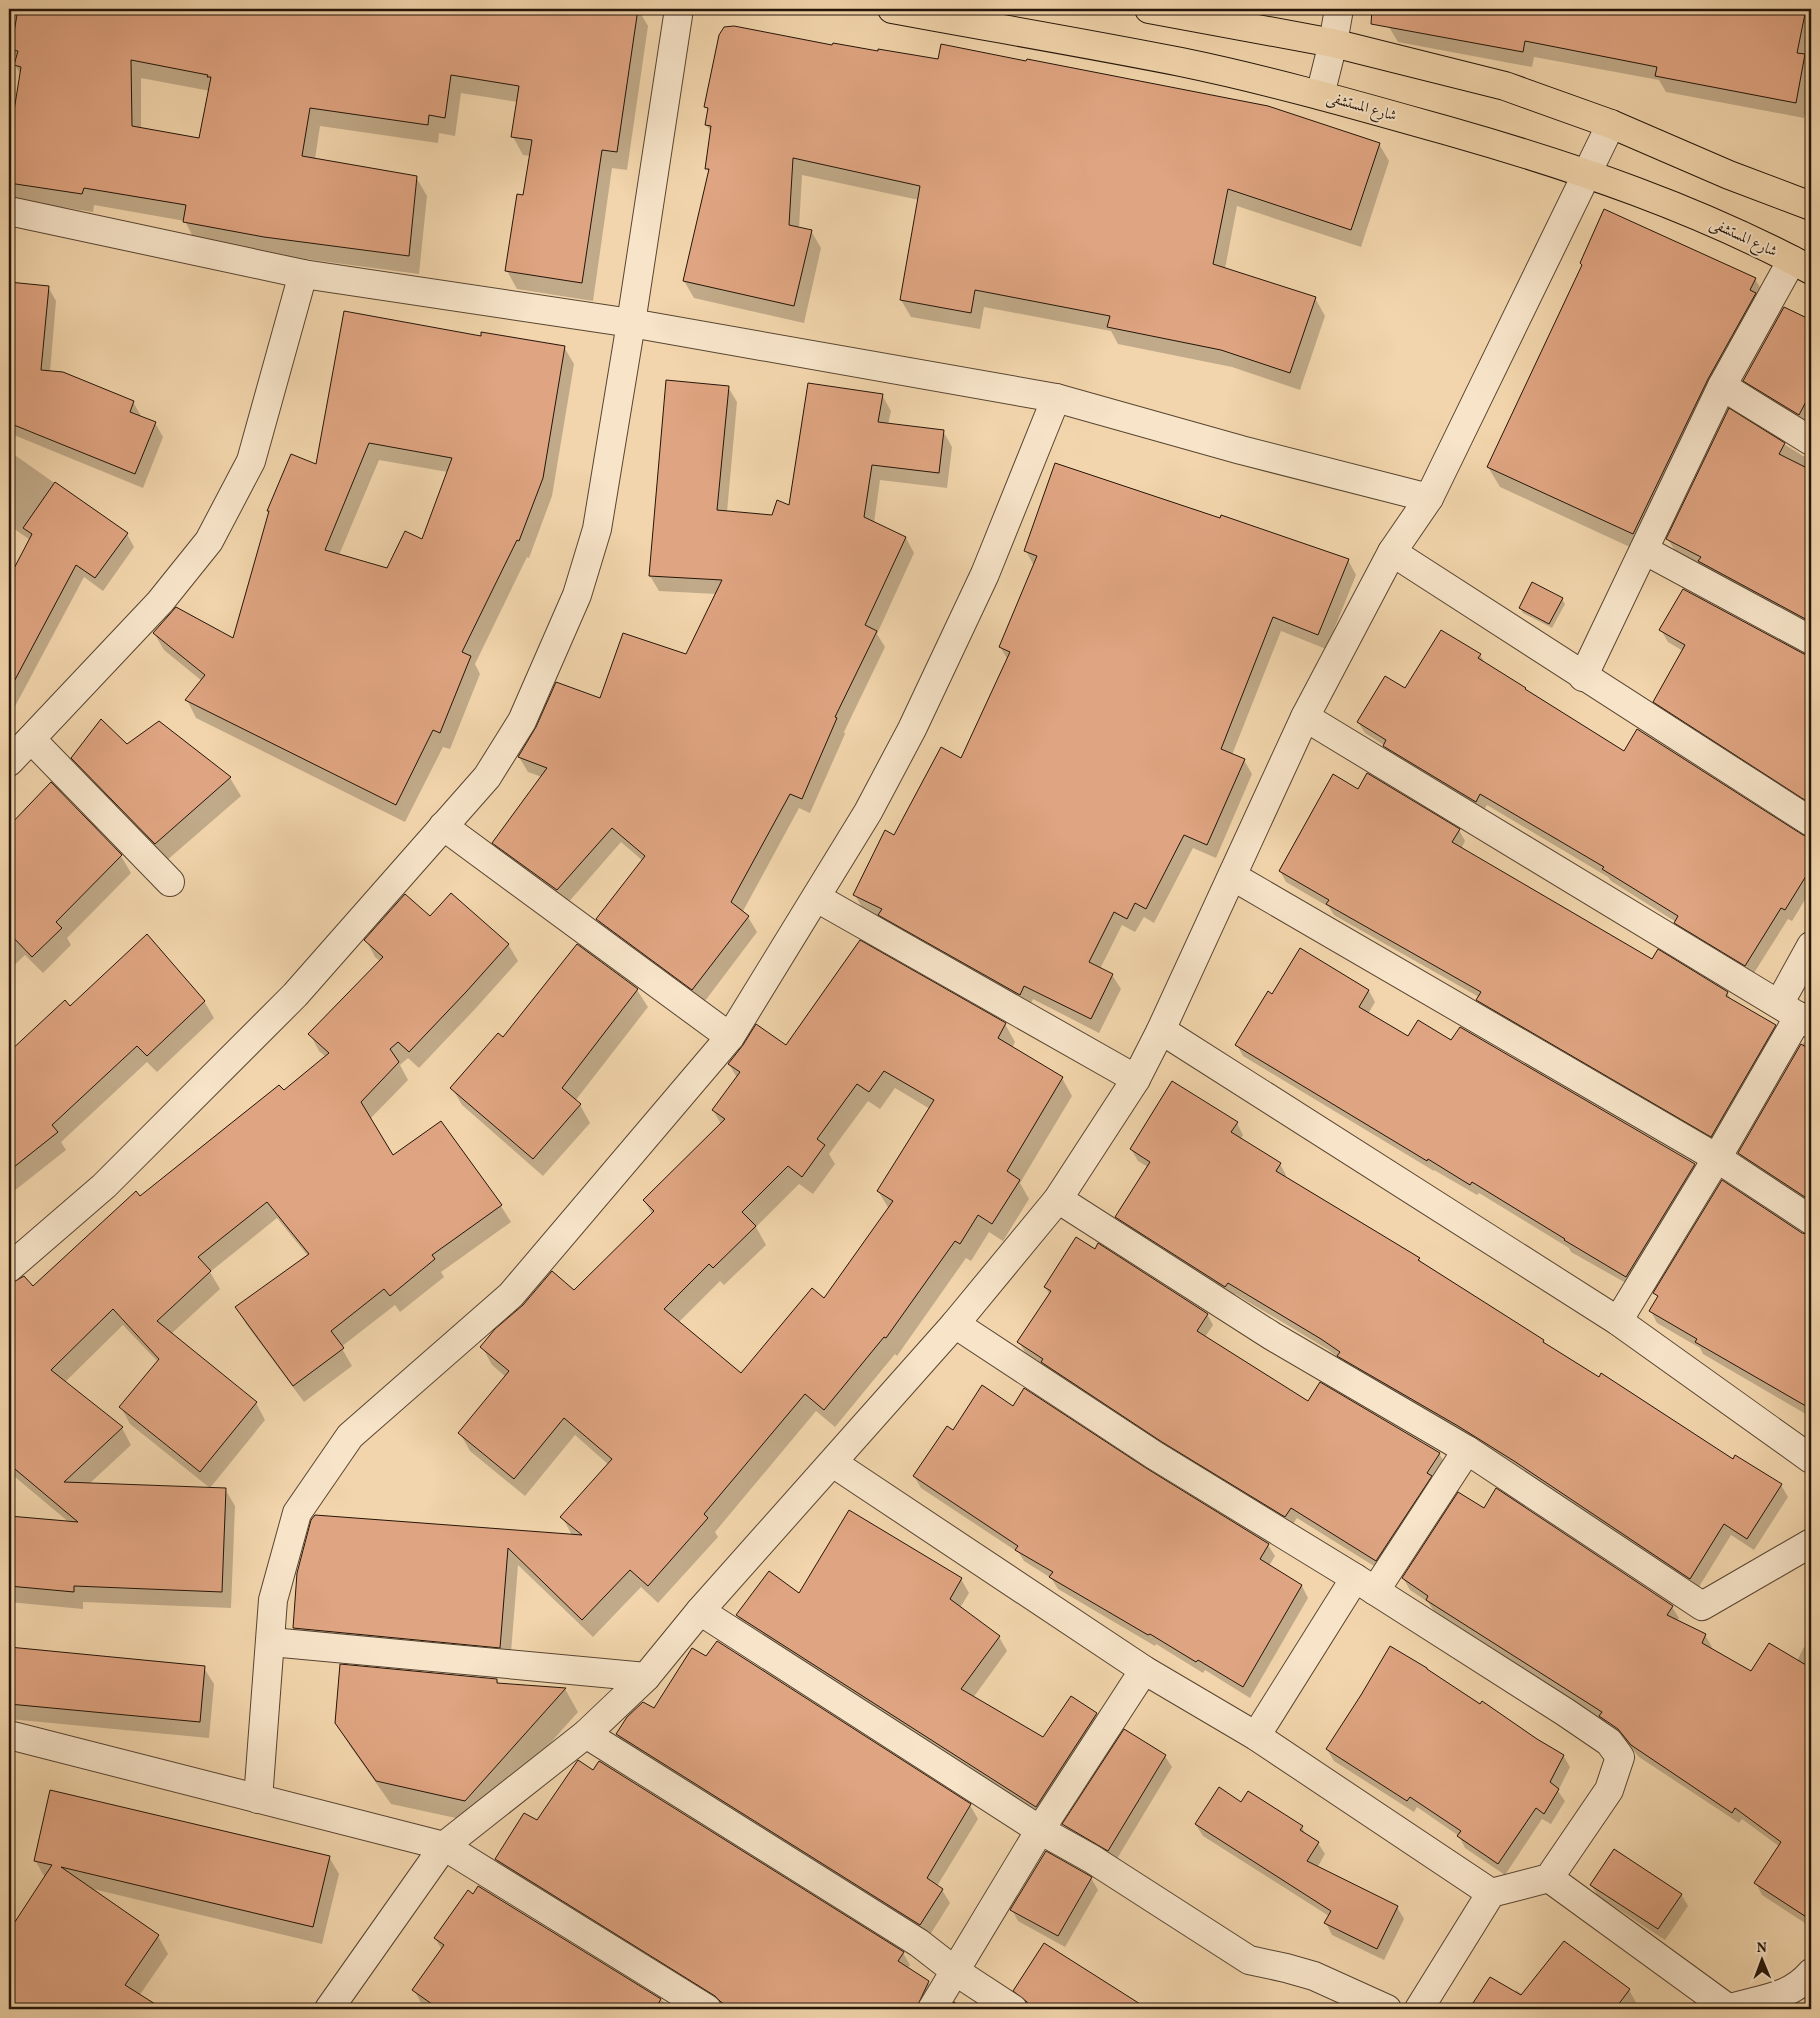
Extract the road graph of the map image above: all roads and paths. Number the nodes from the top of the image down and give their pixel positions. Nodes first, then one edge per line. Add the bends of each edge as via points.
1 (679, 9) edge
2 (892, 9) edge
3 (1149, 9) edge
4 (1339, 9) edge
5 (1333, 43) junction
6 (1320, 94) junction
7 (1611, 124) junction
8 (1588, 174) junction
9 (1811, 206) edge
10 (9, 211) edge
11 (1802, 265) edge
12 (303, 274) junction
13 (631, 323) junction
14 (1722, 386) junction
15 (1056, 398) junction
16 (1811, 441) edge
17 (1429, 498) junction
18 (1644, 550) junction
19 (1392, 552) junction
20 (1811, 640) edge
21 (1583, 677) junction
22 (1305, 717) junction
23 (31, 739) junction
24 (9, 762) edge
25 (1811, 822) edge
26 (443, 826) junction
27 (1232, 876) junction
28 (170, 882) dead end
29 (817, 898) junction
30 (1811, 946) edge
31 (1796, 1015) edge
32 (1161, 1030) junction
33 (730, 1038) junction
34 (1136, 1079) junction
35 (1717, 1158) junction
36 (1058, 1199) junction
37 (1811, 1220) edge
38 (9, 1268) edge
39 (1618, 1321) junction
40 (955, 1324) junction
41 (1467, 1450) junction
42 (1811, 1459) edge
43 (833, 1462) junction
44 (1811, 1543) edge
45 (1365, 1585) junction
46 (700, 1611) junction
47 (271, 1642) junction
48 (1144, 1670) junction
49 (646, 1676) junction
50 (586, 1734) junction
51 (9, 1735) edge
52 (1256, 1736) junction
53 (258, 1799) junction
54 (1040, 1830) junction
55 (444, 1846) junction
56 (1548, 1878) junction
57 (1491, 1893) junction
58 (955, 1971) junction
59 (1811, 1973) edge
60 (333, 2008) edge
61 (707, 2009) edge
62 (932, 2009) edge
63 (1014, 2009) edge
64 (1387, 2009) edge
65 (1418, 2009) edge
66 (1728, 2009) edge

1 - 13 street
2 - 6 main road, شارع المستشفى via 1183,63
3 - 5 main road
4 - 5 street
5 - 6 street
5 - 7 main road via 1505,86
6 - 8 main road, شارع المستشفى
7 - 8 street
7 - 9 main road
8 - 11 main road, شارع المستشفى via 1710,221
8 - 17 street
10 - 12 street
11 - 14 street
12 - 13 street
12 - 23 street via 251,461 209,541 160,602
13 - 15 street
13 - 26 street via 597,529 577,595 522,721 487,777
14 - 16 street
14 - 18 street
15 - 17 street
15 - 29 street via 985,574 912,729
17 - 19 street
18 - 20 street
18 - 21 street
19 - 21 street
19 - 22 street
21 - 25 street
22 - 27 street
22 - 31 street
23 - 24 street
23 - 28 street
26 - 33 street
26 - 38 street via 295,995 104,1186
27 - 32 street
27 - 35 street
29 - 33 street
29 - 34 street
30 - 31 street
31 - 35 street
32 - 34 street
32 - 39 street
33 - 47 street via 511,1295 350,1436 298,1513 273,1600
34 - 36 street
35 - 37 street
35 - 39 street
36 - 40 street
36 - 41 street via 1272,1336
39 - 42 street
40 - 43 street
40 - 45 street via 1154,1454
41 - 44 street via 1702,1606
41 - 45 street
43 - 46 street
43 - 48 street
45 - 52 street
45 - 56 street via 1609,1742 1620,1757 1609,1790
46 - 49 street
46 - 54 street
47 - 49 street
47 - 53 street
48 - 52 street
48 - 54 street
49 - 50 street
50 - 55 street
50 - 58 street via 919,1943
51 - 53 street
52 - 57 street
53 - 55 street
54 - 58 street
54 - 64 street via 1092,1859 1249,1960 1314,1976
55 - 60 street
55 - 61 street
56 - 57 street
56 - 66 street
57 - 65 street
58 - 62 street
58 - 63 street
59 - 66 street via 1786,1992

